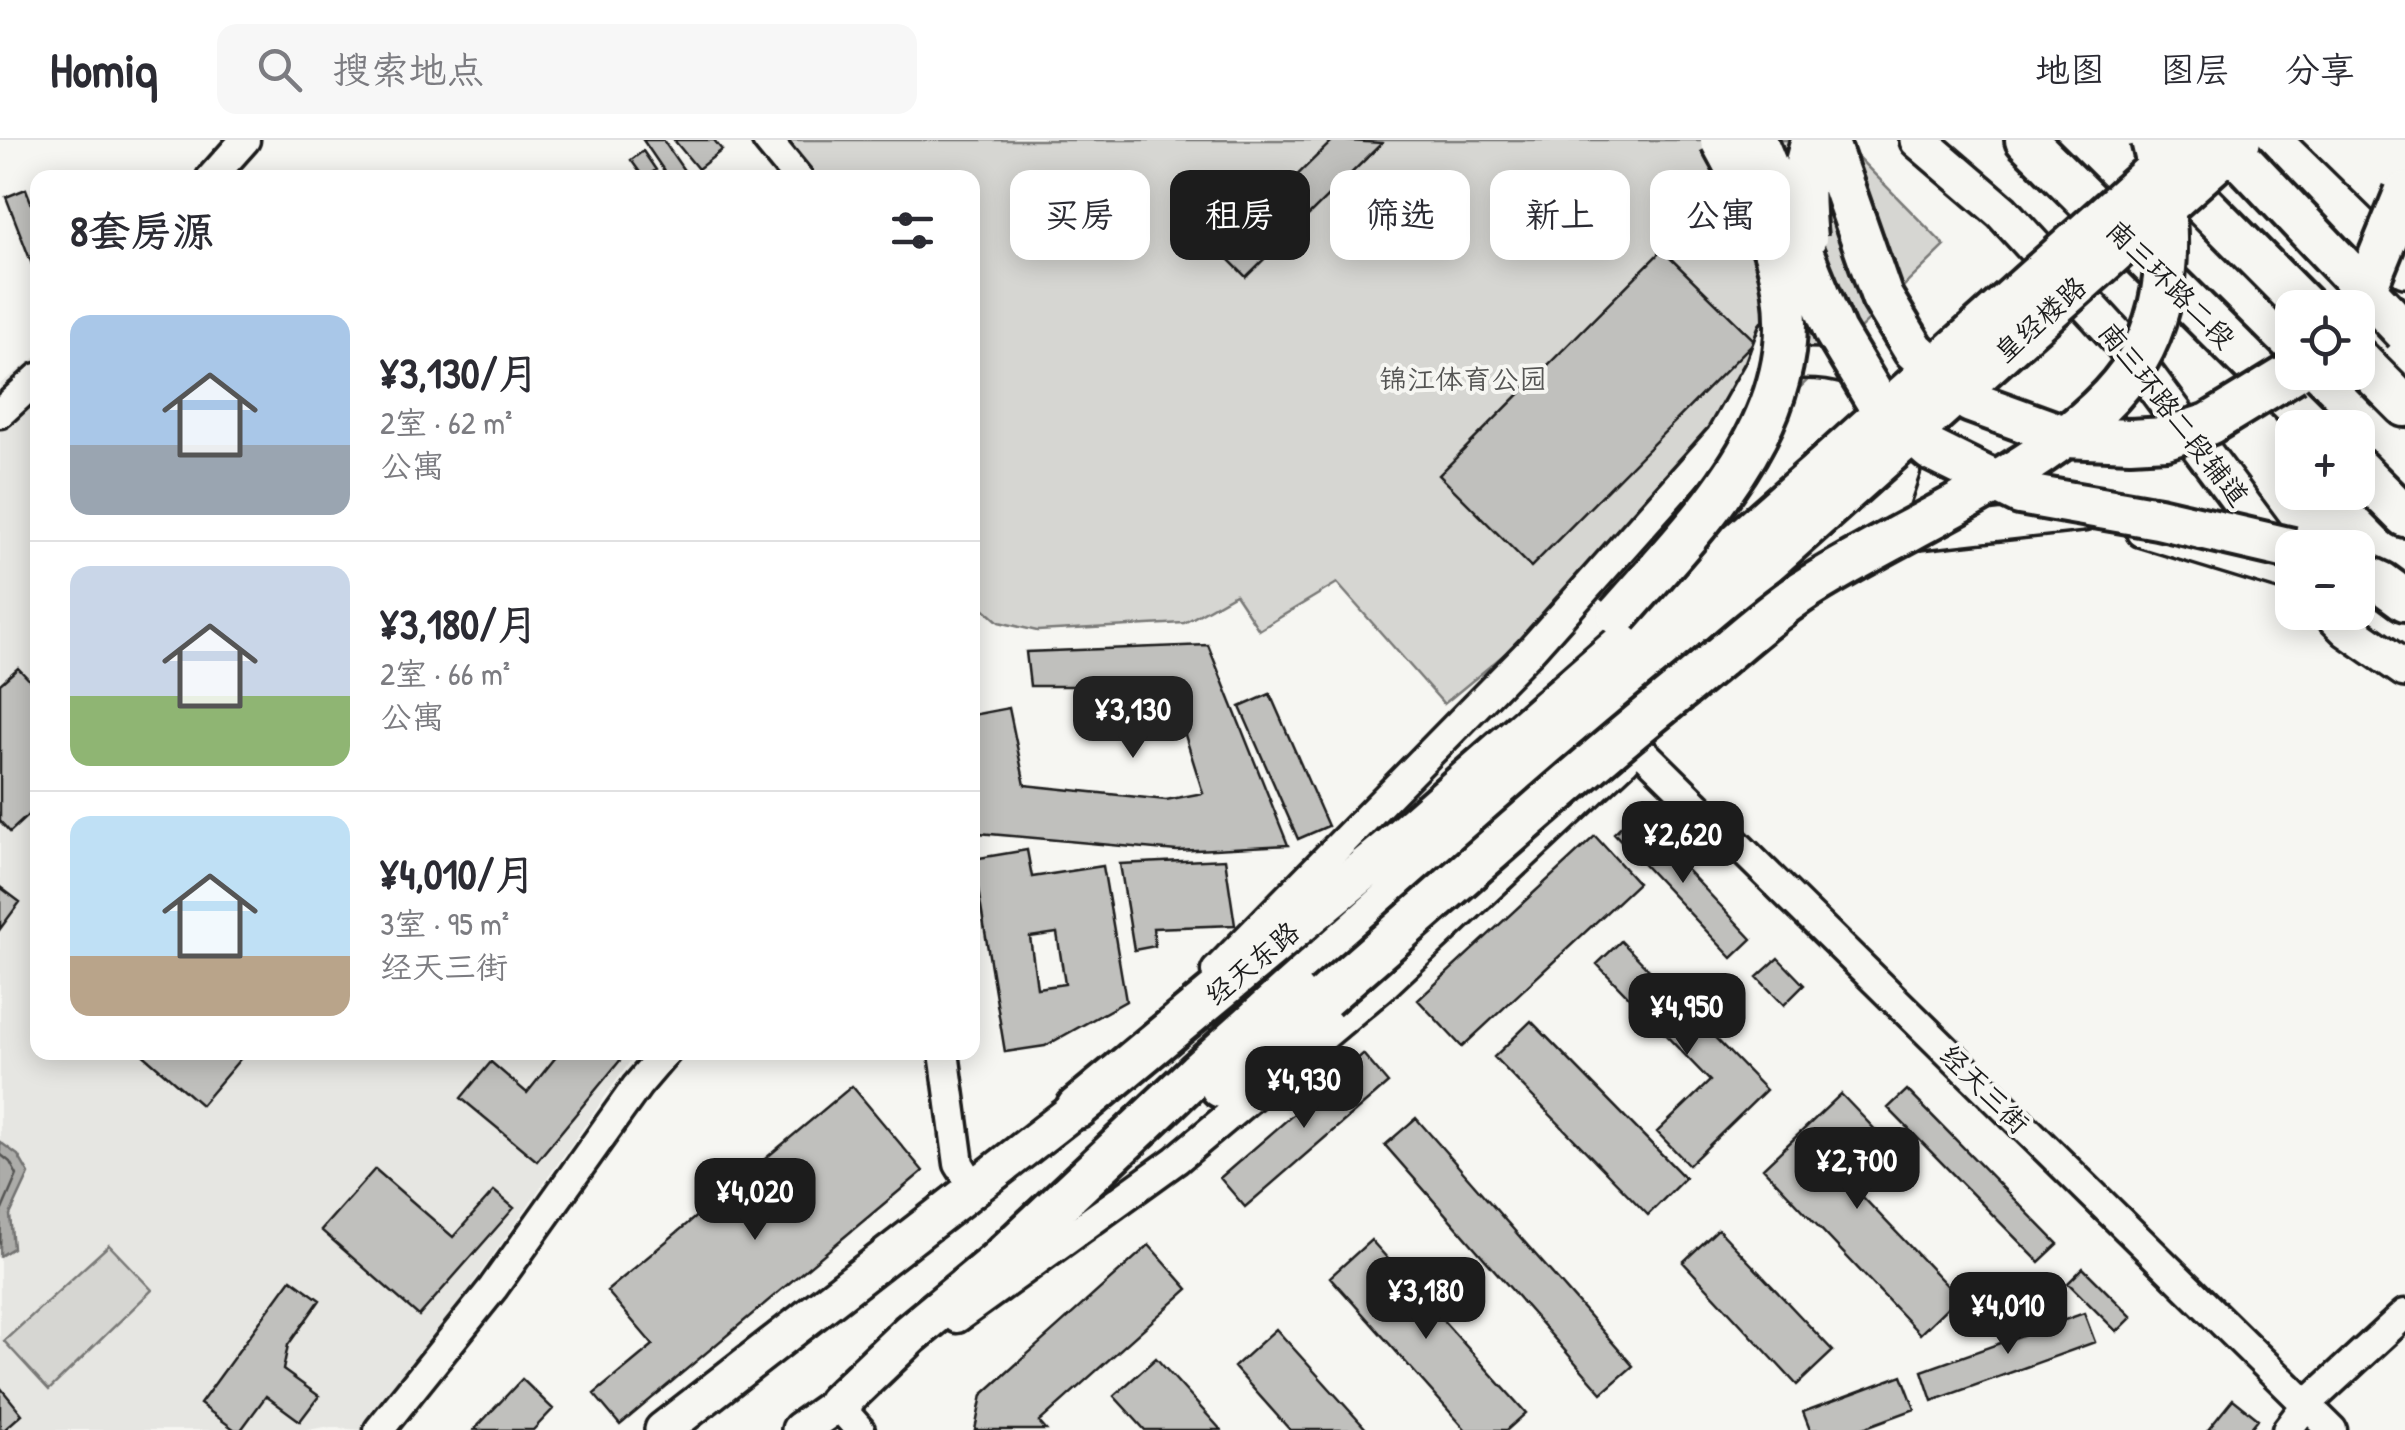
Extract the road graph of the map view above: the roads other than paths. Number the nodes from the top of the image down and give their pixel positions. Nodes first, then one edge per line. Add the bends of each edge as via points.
1 (246, 140) edge
2 (767, 140) edge
3 (1721, 140) edge
4 (1756, 140) edge
5 (1813, 140) edge
6 (1827, 140) edge
7 (1847, 140) edge
8 (1918, 140) edge
9 (2026, 140) edge
10 (2139, 140) edge
11 (2152, 140) edge
12 (2188, 140) edge
13 (2222, 140) edge
14 (2240, 140) edge
15 (2280, 142) edge
16 (218, 170) edge
17 (791, 170) edge
18 (2405, 193) edge
19 (2405, 269) edge
20 (1810, 271) junction
21 (2288, 290) edge
22 (2363, 290) edge
23 (2405, 332) edge
24 (1760, 368) junction
25 (2375, 376) edge
26 (2275, 384) edge
27 (30, 385) edge
28 (2405, 406) edge
29 (2298, 410) edge
30 (0, 413) edge
31 (1830, 484) junction
32 (2375, 486) edge
33 (2405, 516) edge
34 (1917, 534) junction
35 (2275, 545) edge
36 (2275, 551) edge
37 (2275, 569) edge
38 (2375, 580) edge
39 (2405, 600) edge
40 (2348, 630) edge
41 (2405, 668) edge
42 (1638, 747) junction
43 (1390, 848) junction
44 (659, 1060) edge
45 (945, 1060) edge
46 (1077, 1108) junction
47 (974, 1188) junction
48 (997, 1262) junction
49 (2405, 1314) edge
50 (2306, 1405) junction
51 (849, 1417) edge
52 (379, 1430) edge
53 (663, 1430) edge
54 (800, 1430) edge
55 (2287, 1430) edge
56 (2332, 1430) edge

1 - 16 street
2 - 17 street
3 - 43 highway, bridge via 1776,258 1786,313 1780,383 1762,432 1710,510 1618,614
4 - 20 highway, bridge
5 - 20 highway, bridge via 1803,211
6 - 26 highway, bridge via 1882,297 1914,350 1971,402 2067,437 2166,438 2209,424
7 - 24 street
8 - 36 main road, 南三环路二段辅道 via 2002,212 2120,340
9 - 29 highway, 南三环路二段
10 - 21 highway
11 - 48 highway, bridge via 2166,222 2164,280 2156,322 2136,363 2109,396 2065,437 2012,471 1802,592 1629,732 1164,1137
12 - 31 highway, 皇经楼路, bridge
13 - 23 highway, bridge
14 - 31 highway, 皇经楼路, bridge
15 - 19 main road
18 - 22 highway, bridge
20 - 35 highway, bridge via 1880,407 1931,450 2020,494
24 - 34 street via 1836,364 1884,382 1930,429 1937,474
24 - 46 street via 1721,437 1532,650
25 - 28 highway
27 - 30 street
31 - 43 highway, 经天东路
31 - 48 highway, 经天东路
32 - 33 highway
34 - 37 street via 2087,516
34 - 42 street via 1842,556
38 - 39 highway
40 - 41 main road
42 - 50 street, 经天三街
42 - 51 street via 1382,987 1176,1160
43 - 46 highway, 经天东路
44 - 52 street via 493,1288
45 - 47 street via 959,1164
46 - 47 main road, 经天东路
47 - 53 main road, 经天东路
48 - 51 highway, 经天东路 via 910,1334
49 - 50 street
50 - 55 street
50 - 56 street, 经天三街
51 - 54 main road, 经天东路

